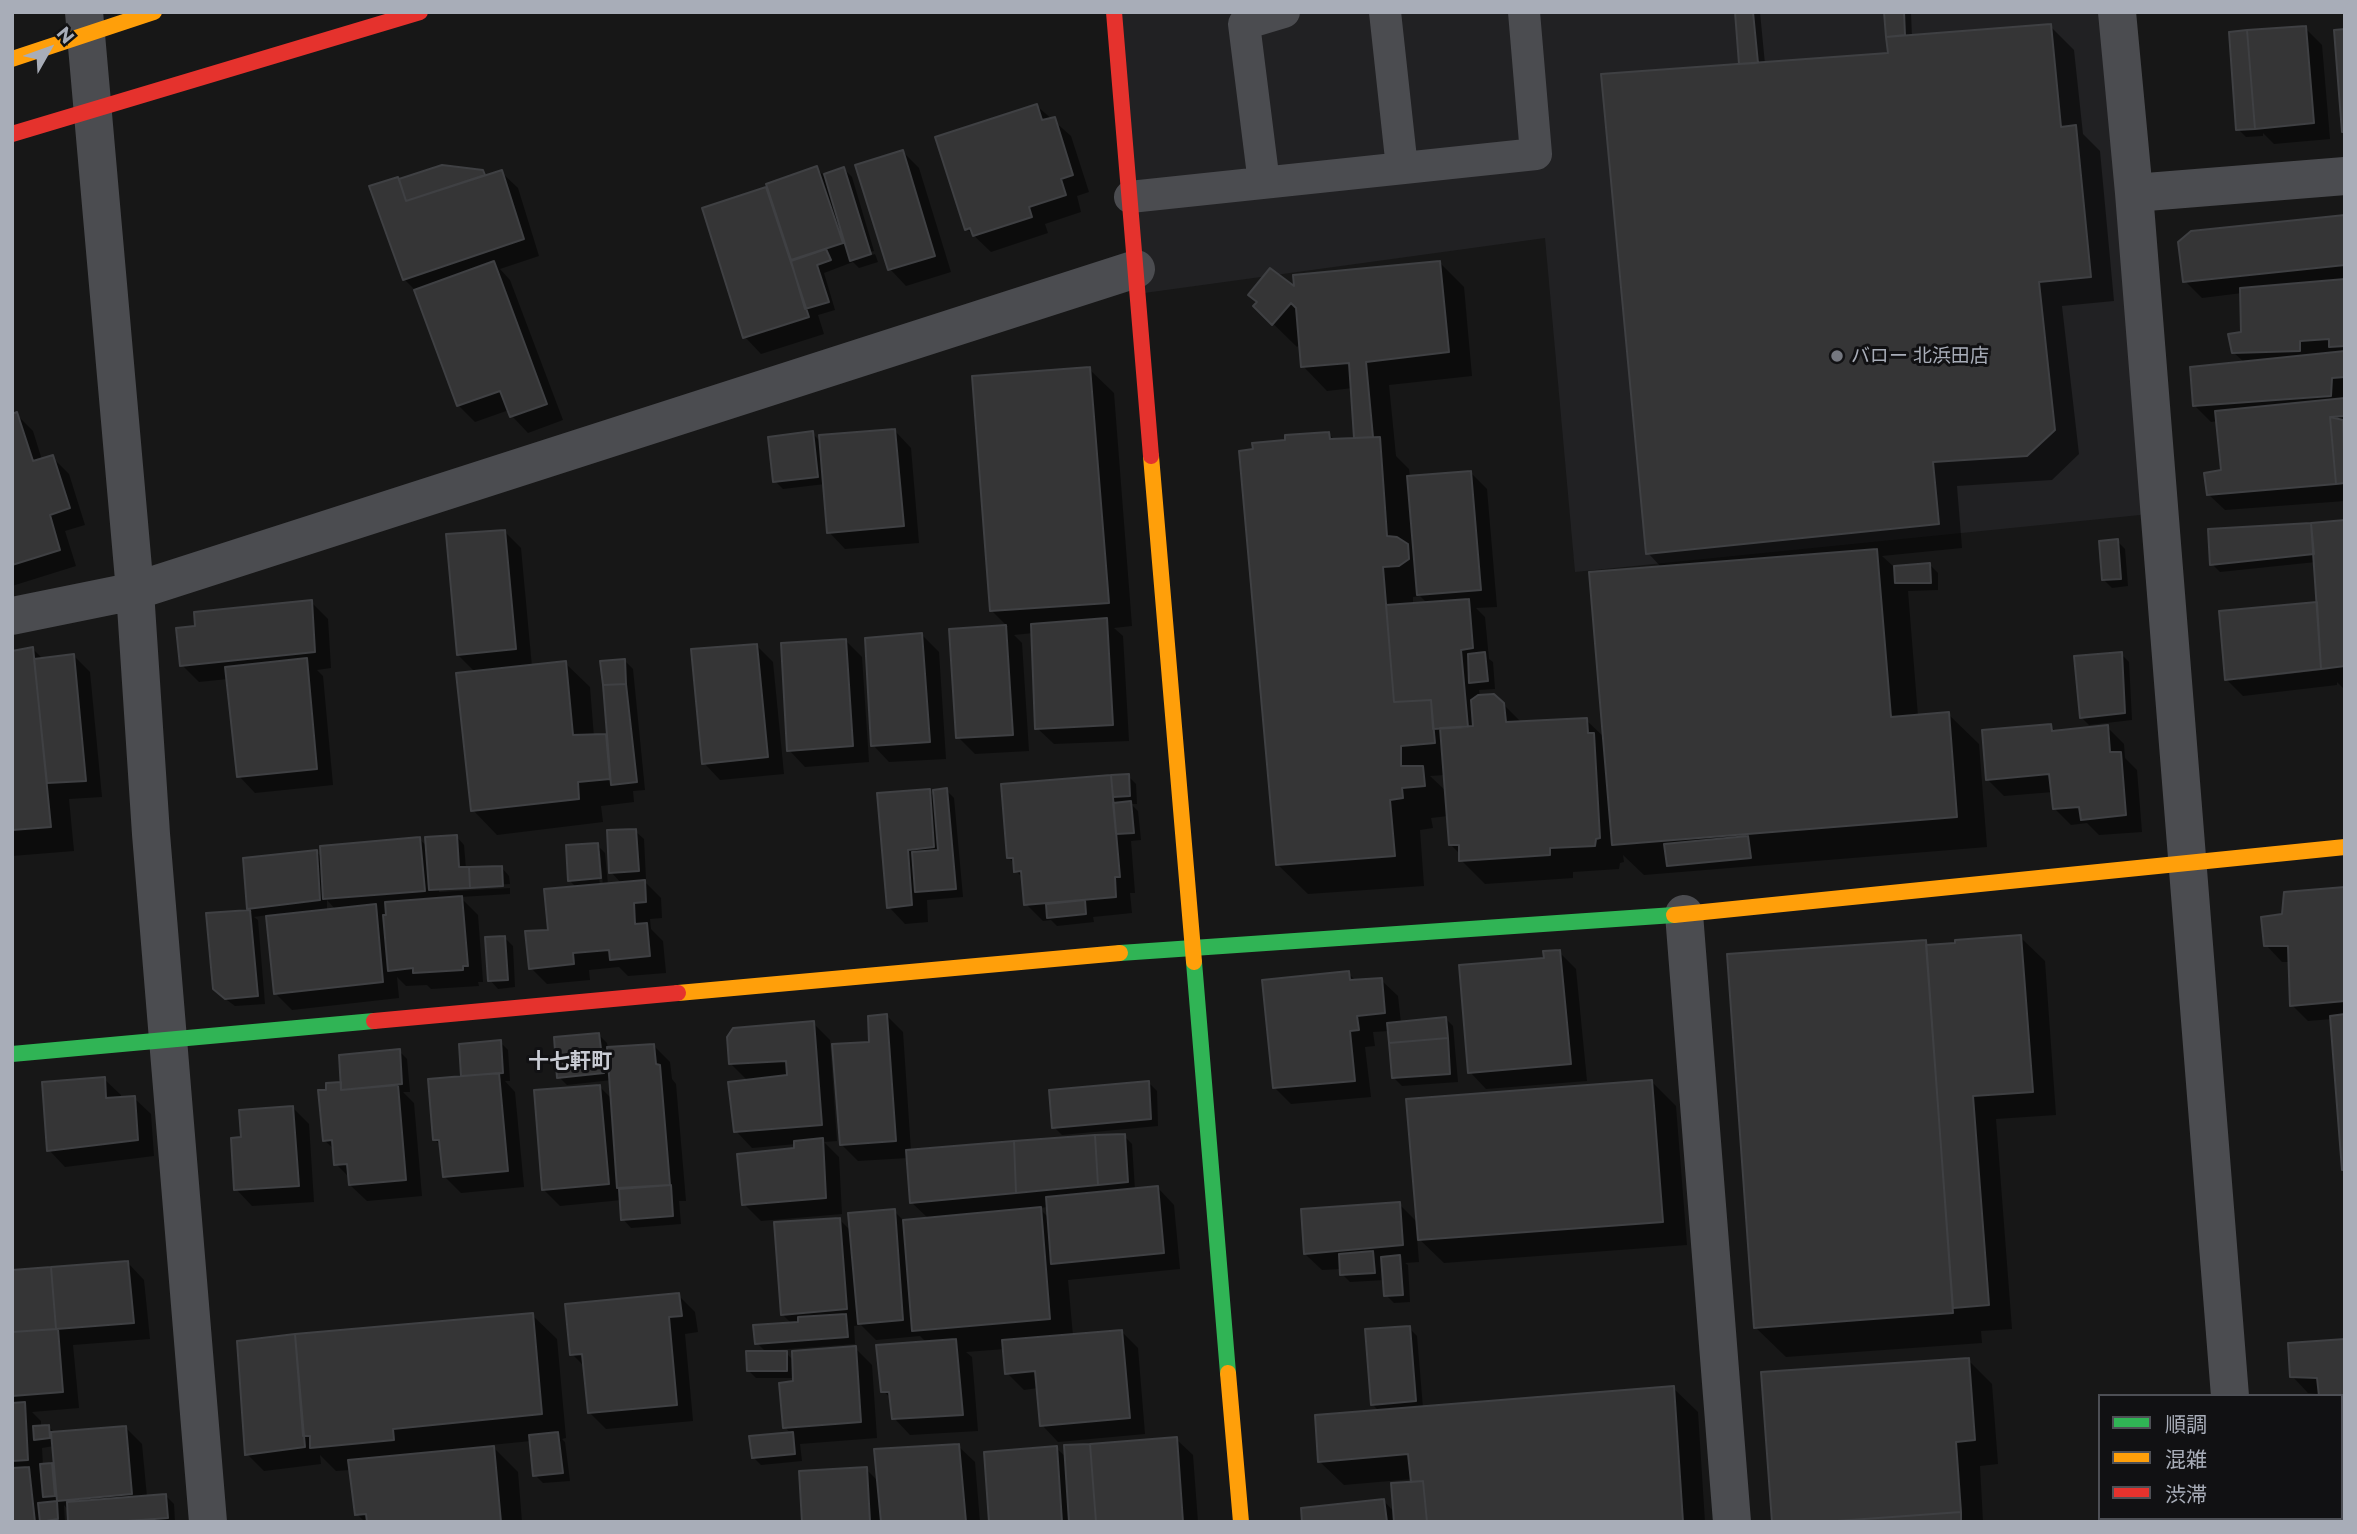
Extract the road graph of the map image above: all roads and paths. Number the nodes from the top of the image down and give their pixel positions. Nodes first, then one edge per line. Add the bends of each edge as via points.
1 (154, 12) edge
2 (420, 12) edge
3 (1114, 12) edge
4 (1284, 12) edge
5 (1385, 12) edge
6 (1524, 12) edge
7 (2117, 12) edge
8 (85, 24) edge
9 (12, 59) edge
10 (92, 108) junction
11 (12, 134) edge
12 (1402, 169) junction
13 (2345, 176) edge
14 (1264, 183) junction
15 (2134, 193) junction
16 (1130, 197) junction
17 (1136, 269) junction
18 (135, 591) junction
19 (12, 616) edge
20 (2345, 847) edge
21 (2188, 862) junction
22 (1684, 914) junction
23 (1193, 946) junction
24 (167, 1040) junction
25 (12, 1054) edge
26 (2230, 1394) edge
27 (208, 1522) edge
28 (1241, 1522) edge
29 (1732, 1522) edge

1 - 8 street
2 - 10 street
3 - 16 street
4 - 14 lane via 1244,24
5 - 12 lane
6 - 12 lane via 1536,154
7 - 15 street
8 - 9 street
8 - 10 street
10 - 11 street
10 - 18 street
12 - 14 lane
13 - 15 street
14 - 16 lane
15 - 21 street
16 - 17 street
17 - 18 street
17 - 23 street
18 - 19 street
18 - 24 street
20 - 21 street
21 - 22 street
21 - 26 street
22 - 23 street
22 - 29 street
23 - 24 street
23 - 28 street
24 - 25 street
24 - 27 street

